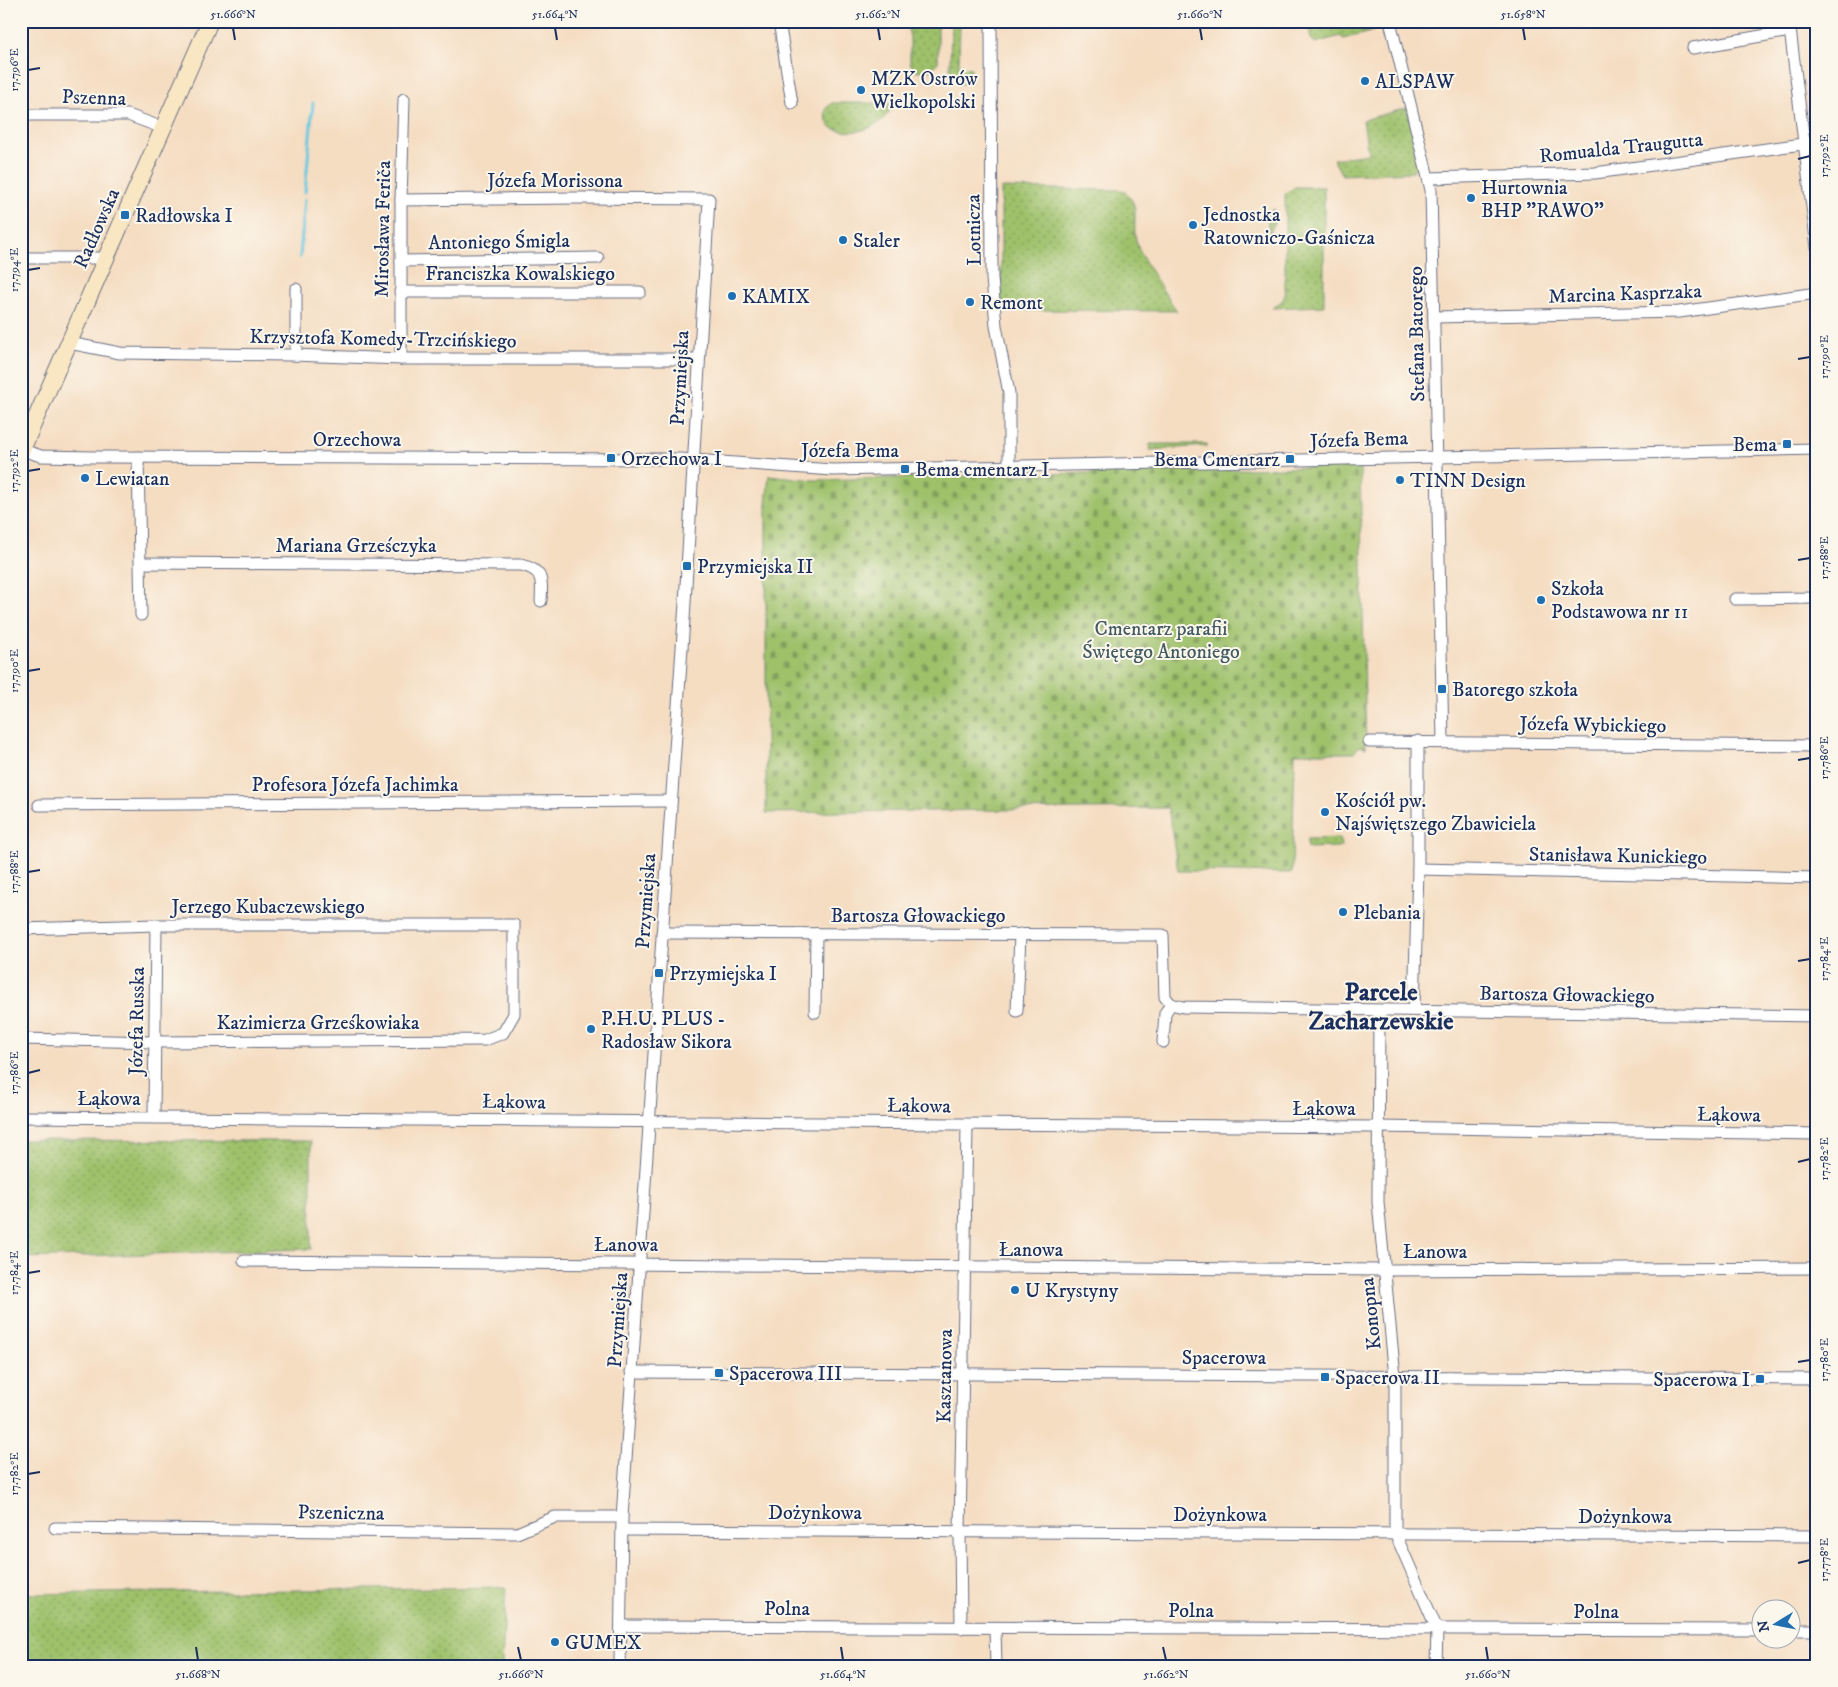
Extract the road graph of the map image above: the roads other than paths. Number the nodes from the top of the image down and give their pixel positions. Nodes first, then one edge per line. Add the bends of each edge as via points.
1 (210, 21) edge
2 (779, 21) edge
3 (991, 21) edge
4 (1390, 21) edge
5 (1789, 26) edge
6 (1692, 48) dead end
7 (404, 99) dead end
8 (792, 103) dead end
9 (21, 115) edge
10 (163, 128) junction
11 (1817, 142) edge
12 (1803, 144) junction
13 (1429, 178) junction
14 (709, 199) joint
15 (401, 200) junction
16 (1817, 247) edge
17 (21, 258) edge
18 (106, 258) junction
19 (598, 258) dead end
20 (401, 261) junction
21 (296, 289) dead end
22 (400, 292) junction
23 (640, 292) dead end
24 (1817, 293) edge
25 (1434, 317) junction
26 (69, 343) junction
27 (296, 355) junction
28 (401, 359) junction
29 (698, 359) junction
30 (1817, 449) edge
31 (22, 451) edge
32 (1438, 456) junction
33 (138, 457) junction
34 (694, 459) junction
35 (1009, 466) junction
36 (142, 563) junction
37 (1817, 598) edge
38 (1735, 599) dead end
39 (541, 601) dead end
40 (141, 615) dead end
41 (1418, 741) junction
42 (1443, 741) junction
43 (1369, 742) dead end
44 (1817, 746) edge
45 (671, 801) junction
46 (39, 805) dead end
47 (1418, 869) junction
48 (1817, 878) edge
49 (156, 925) junction
50 (514, 925) joint
51 (21, 929) edge
52 (662, 933) junction
53 (816, 934) junction
54 (1020, 934) junction
55 (1171, 1004) junction
56 (1414, 1010) junction
57 (1017, 1011) dead end
58 (1379, 1011) junction
59 (814, 1012) dead end
60 (1817, 1016) edge
61 (21, 1039) edge
62 (155, 1042) junction
63 (1163, 1042) dead end
64 (154, 1116) junction
65 (21, 1117) edge
66 (650, 1121) junction
67 (967, 1124) junction
68 (1378, 1127) junction
69 (1817, 1134) edge
70 (244, 1261) dead end
71 (640, 1263) junction
72 (966, 1267) junction
73 (1817, 1268) edge
74 (1384, 1270) junction
75 (631, 1372) junction
76 (963, 1374) junction
77 (1395, 1378) junction
78 (1817, 1379) edge
79 (622, 1517) junction
80 (55, 1528) dead end
81 (622, 1530) junction
82 (960, 1531) junction
83 (1395, 1533) junction
84 (1817, 1536) edge
85 (622, 1626) junction
86 (961, 1628) junction
87 (996, 1628) junction
88 (1437, 1629) junction
89 (1750, 1630) edge
90 (1800, 1630) edge
91 (1817, 1630) edge
92 (620, 1666) edge
93 (996, 1666) edge
94 (1436, 1666) edge

1 - 10 street, Radłowska
2 - 8 street
3 - 35 street, Lotnicza via 993,287 996,326 1009,393
4 - 13 street, Stefana Batorego
5 - 6 street
5 - 12 street
7 - 15 street, Mirosława Feriča
9 - 10 street, Pszenna via 128,114
10 - 18 street, Radłowska
11 - 12 street, Romualda Traugutta
12 - 13 street, Romualda Traugutta via 1595,173
12 - 16 street
13 - 25 street, Stefana Batorego
14 - 15 street, Józefa Morissona
14 - 29 street, Przymiejska
15 - 20 street, Mirosława Feriča
17 - 18 street
18 - 26 street, Radłowska
19 - 20 street, Antoniego Śmigla
20 - 22 street, Mirosława Feriča
21 - 27 street
22 - 23 street, Franciszka Kowalskiego
22 - 28 street, Mirosława Feriča
24 - 25 street, Marcina Kasprzaka via 1680,312
25 - 32 street, Stefana Batorego
26 - 27 street, Krzysztofa Komedy-Trzcińskiego via 120,353
26 - 31 street, Radłowska
27 - 28 street, Krzysztofa Komedy-Trzcińskiego
28 - 29 street, Krzysztofa Komedy-Trzcińskiego
29 - 34 street, Przymiejska
30 - 32 street, Józefa Bema
31 - 33 street, Orzechowa via 46,457
32 - 35 street, Józefa Bema
32 - 42 street, Stefana Batorego
33 - 34 street, Orzechowa
33 - 36 street
34 - 35 street, Józefa Bema via 799,470
34 - 45 street, Przymiejska
36 - 39 street, Mariana Grześczyka via 521,564 538,572
36 - 40 street
37 - 38 street
41 - 42 street, Józefa Wybickiego
41 - 43 street, Józefa Wybickiego
41 - 47 street
42 - 44 street, Józefa Wybickiego
45 - 46 street, Profesora Józefa Jachimka
45 - 52 street, Przymiejska
47 - 48 street, Stanisława Kunickiego
47 - 56 street
49 - 50 street, Jerzego Kubaczewskiego
49 - 51 street, Jerzego Kubaczewskiego
49 - 62 street, Józefa Russka
50 - 62 street, Kazimierza Grześkowiaka via 514,1014 503,1032 485,1040
52 - 53 street, Bartosza Głowackiego
52 - 66 street, Przymiejska
53 - 54 street, Bartosza Głowackiego
53 - 59 street, Bartosza Głowackiego
54 - 55 street, Bartosza Głowackiego via 1163,935 1166,997
54 - 57 street, Bartosza Głowackiego
55 - 58 street, Bartosza Głowackiego via 1183,1007
55 - 63 street via 1165,1013
56 - 58 street, Bartosza Głowackiego
56 - 60 street, Bartosza Głowackiego
58 - 68 street, Konopna
61 - 62 street, Kazimierza Grześkowiaka
62 - 64 street, Józefa Russka
64 - 65 street, Łąkowa
64 - 66 street, Łąkowa
66 - 67 street, Łąkowa
66 - 71 street, Przymiejska
67 - 68 street, Łąkowa
67 - 72 street, Kasztanowa
68 - 69 street, Łąkowa
68 - 74 street, Konopna via 1378,1202
70 - 71 street, Łanowa
71 - 72 street, Łanowa
71 - 75 street, Przymiejska
72 - 74 street, Łanowa
72 - 76 street, Kasztanowa
73 - 74 street, Łanowa
74 - 77 street, Konopna
75 - 76 street, Spacerowa
75 - 79 street, Przymiejska
76 - 77 street, Spacerowa
76 - 82 street, Kasztanowa
77 - 78 street, Spacerowa
77 - 83 street, Konopna
79 - 80 street, Pszeniczna via 554,1517 517,1532
79 - 81 street, Przymiejska
81 - 82 street, Dożynkowa
81 - 85 street, Przymiejska
82 - 83 street, Dożynkowa
82 - 86 street, Kasztanowa
83 - 84 street, Dożynkowa
83 - 88 street, Konopna
85 - 86 street, Polna
85 - 92 street, Przymiejska
86 - 87 street, Polna
87 - 88 street, Polna
87 - 93 street
88 - 89 street, Polna
88 - 94 street, Konopna
90 - 91 street

